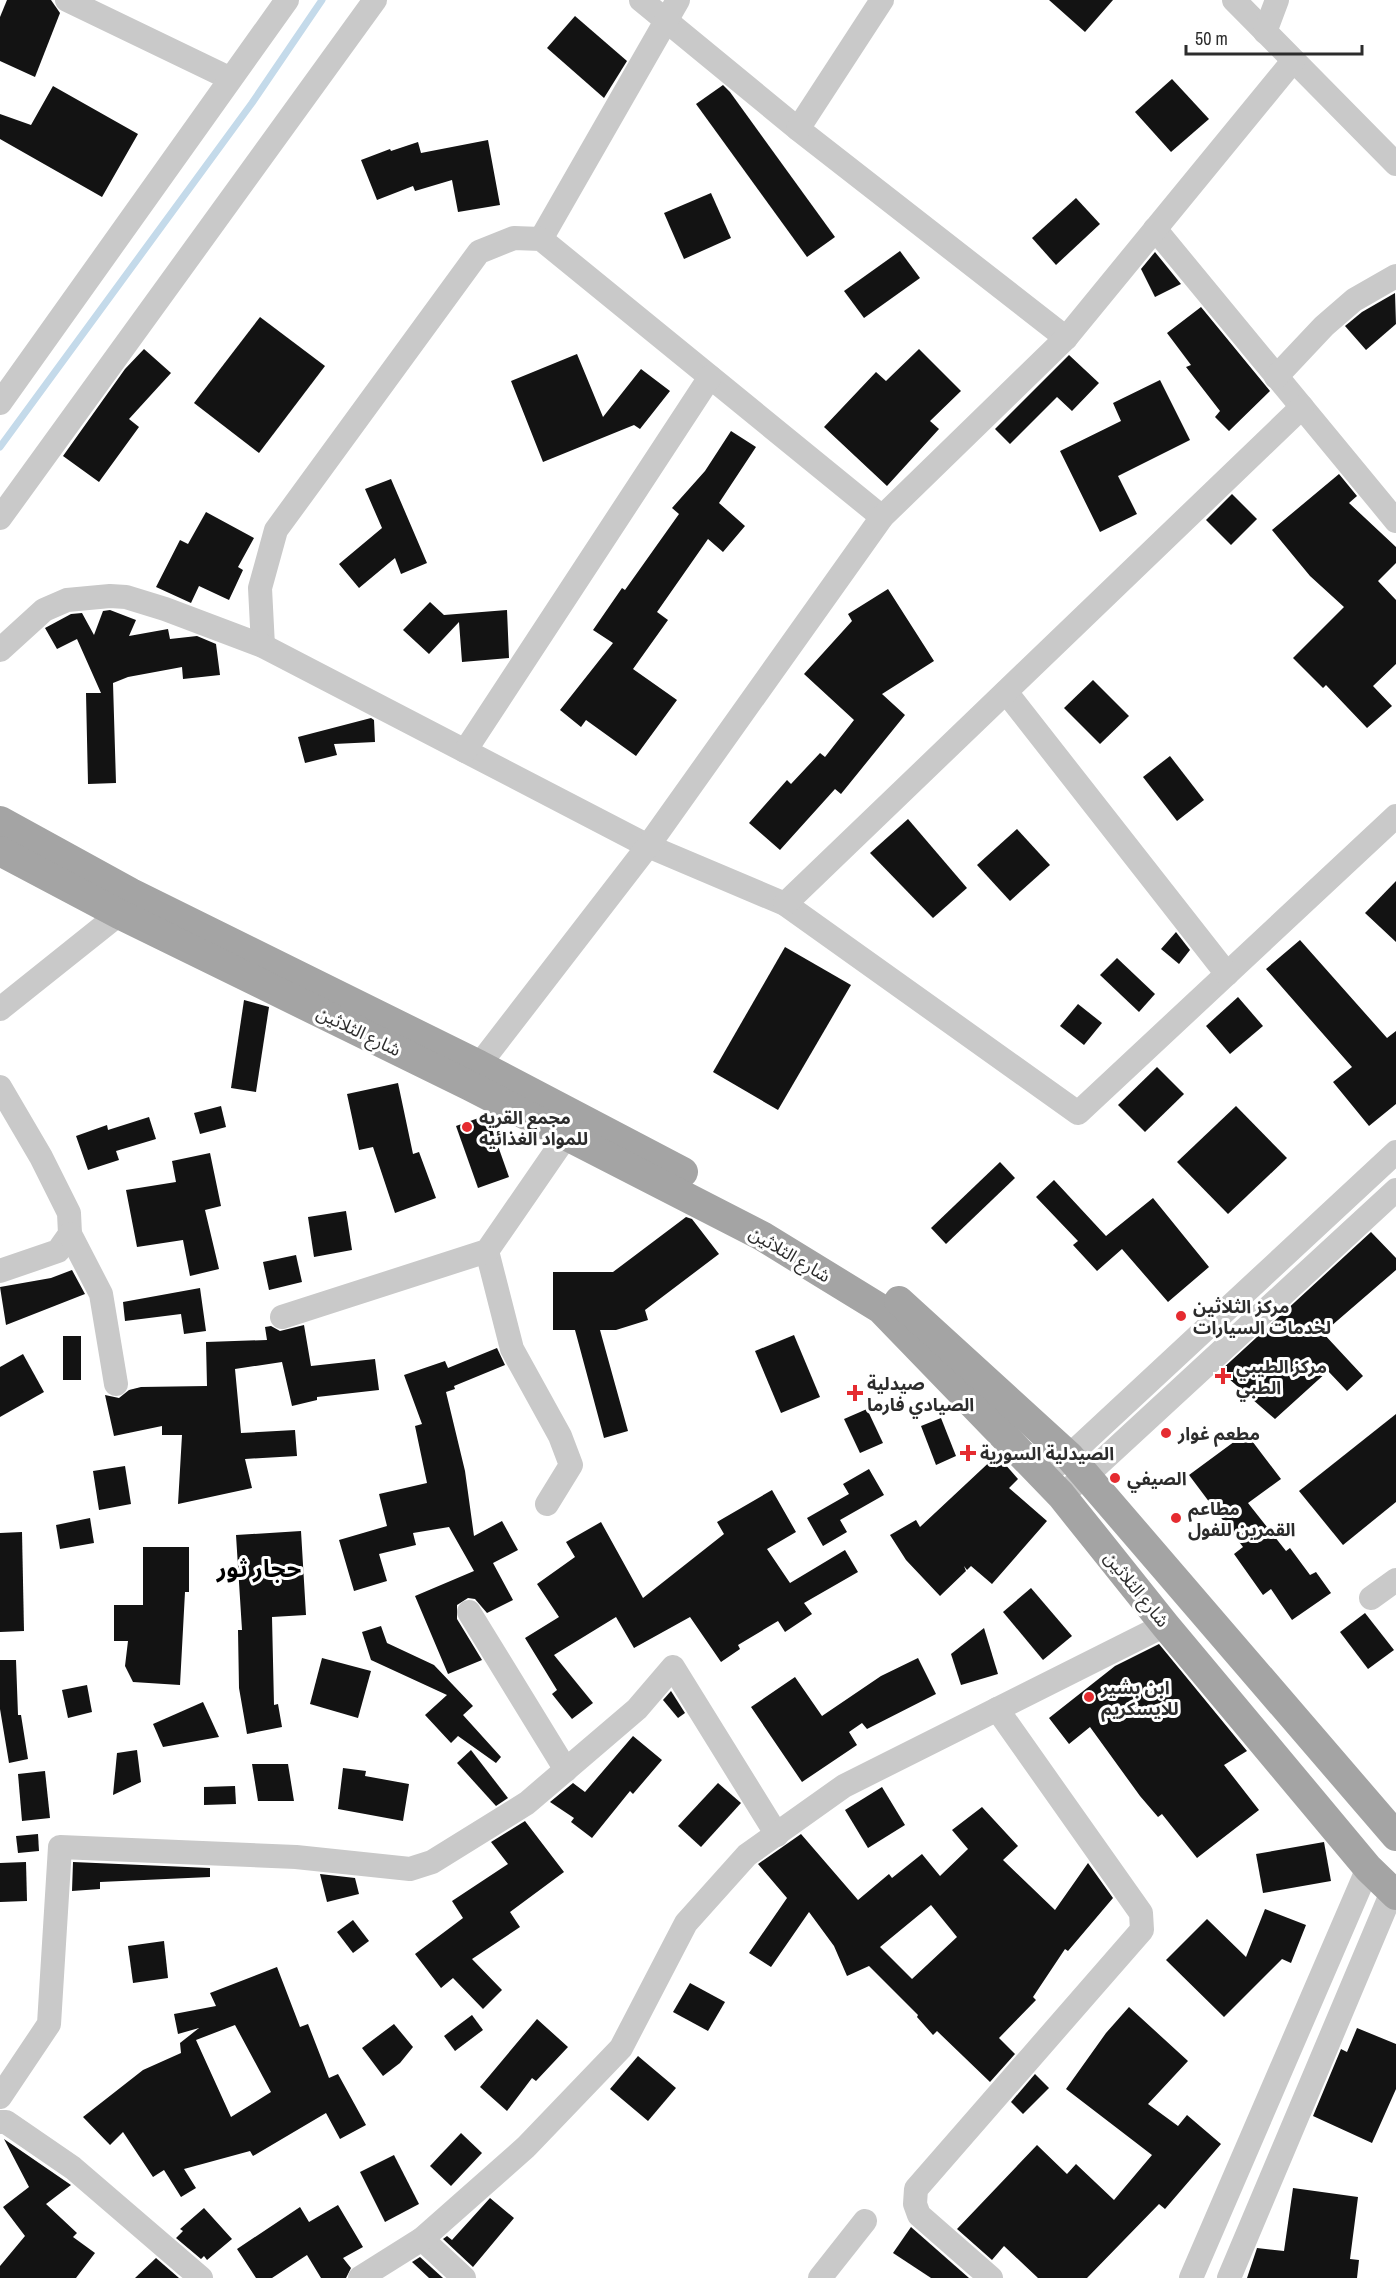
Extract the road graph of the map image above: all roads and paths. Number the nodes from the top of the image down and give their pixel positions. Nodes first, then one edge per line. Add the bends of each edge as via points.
1 (67, 0) edge
2 (286, 0) edge
3 (375, 0) edge
4 (641, 0) edge
5 (678, 0) edge
6 (882, 0) edge
7 (1233, 0) edge
8 (1277, 0) edge
9 (667, 21) junction
10 (1265, 32) junction
11 (1293, 61) junction
12 (229, 78) junction
13 (798, 129) junction
14 (1396, 165) edge
15 (1155, 230) junction
16 (541, 239) junction
17 (1396, 276) edge
18 (1066, 338) junction
19 (1276, 376) junction
20 (710, 377) junction
21 (0, 403) edge
22 (1302, 407) junction
23 (882, 517) junction
24 (0, 518) edge
25 (1396, 521) edge
26 (263, 646) junction
27 (0, 650) edge
28 (1006, 692) junction
29 (465, 751) junction
30 (1396, 816) edge
31 (0, 821) edge
32 (648, 846) junction
33 (0, 851) edge
34 (785, 904) junction
35 (119, 914) junction
36 (1227, 974) junction
37 (0, 1008) edge
38 (475, 1076) junction
39 (0, 1087) edge
40 (567, 1136) junction
41 (1396, 1152) edge
42 (1396, 1190) edge
43 (70, 1234) junction
44 (487, 1251) junction
45 (0, 1271) edge
46 (282, 1317) dead end
47 (116, 1384) dead end
48 (1078, 1466) junction
49 (1052, 1485) junction
50 (547, 1504) dead end
51 (1396, 1580) edge
52 (1371, 1598) dead end
53 (469, 1612) dead end
54 (1165, 1625) junction
55 (997, 1709) junction
56 (566, 1770) junction
57 (777, 1835) junction
58 (1396, 1836) edge
59 (1368, 1868) junction
60 (1394, 1894) edge
61 (0, 2097) edge
62 (0, 2122) edge
63 (865, 2221) dead end
64 (422, 2239) junction
65 (201, 2278) edge
66 (360, 2278) edge
67 (464, 2278) edge
68 (820, 2278) edge
69 (991, 2278) edge
70 (1191, 2278) edge
71 (1228, 2278) edge

1 - 12 street
2 - 12 street
3 - 24 street
4 - 9 street
5 - 9 street
6 - 13 street
7 - 10 street
8 - 10 street
9 - 13 street
9 - 16 street
10 - 11 street
11 - 14 street
11 - 15 street
12 - 21 street
13 - 18 street
15 - 18 street
15 - 19 street
16 - 20 street
16 - 26 street via 514,238 479,252 276,530 260,588
17 - 19 street via 1354,300
18 - 23 street
19 - 22 street
20 - 23 street
20 - 29 street
22 - 25 street
22 - 28 street
23 - 32 street
26 - 27 street via 165,609 110,596 67,600 44,610
26 - 29 street
28 - 34 street
28 - 36 street
29 - 32 street
30 - 36 street
31 - 38 main road, شارع الثلاثين
32 - 34 street
32 - 38 street
33 - 35 main road, شارع الثلاثين
34 - 36 street via 1078,1113
35 - 37 street
35 - 38 main road, شارع الثلاثين
38 - 40 main road, شارع الثلاثين
38 - 48 main road, شارع الثلاثين via 766,1215 889,1292
39 - 43 street via 69,1213
40 - 44 street
40 - 49 main road, شارع الثلاثين via 762,1236 881,1309
41 - 48 street
42 - 48 street
43 - 45 street via 58,1251
43 - 47 street via 101,1294
44 - 46 street
44 - 50 street via 512,1348 560,1436 571,1465
48 - 49 street
48 - 58 main road, شارع الثلاثين
49 - 54 main road, شارع الثلاثين
51 - 52 street
53 - 56 street
54 - 55 street
54 - 59 main road, شارع الثلاثين
55 - 57 street via 844,1786
55 - 69 street via 1141,1913 1142,1930 916,2189 919,2215
56 - 57 street via 637,1709 673,1667
56 - 61 street via 527,1803 432,1862 410,1869 296,1857 60,1848 49,2024
57 - 64 street via 747,1855 686,1923 621,2048 526,2147
59 - 60 main road, شارع الثلاثين
59 - 70 street
60 - 71 street
62 - 65 street via 6,2122 73,2168
63 - 68 street
64 - 66 street
64 - 67 street

